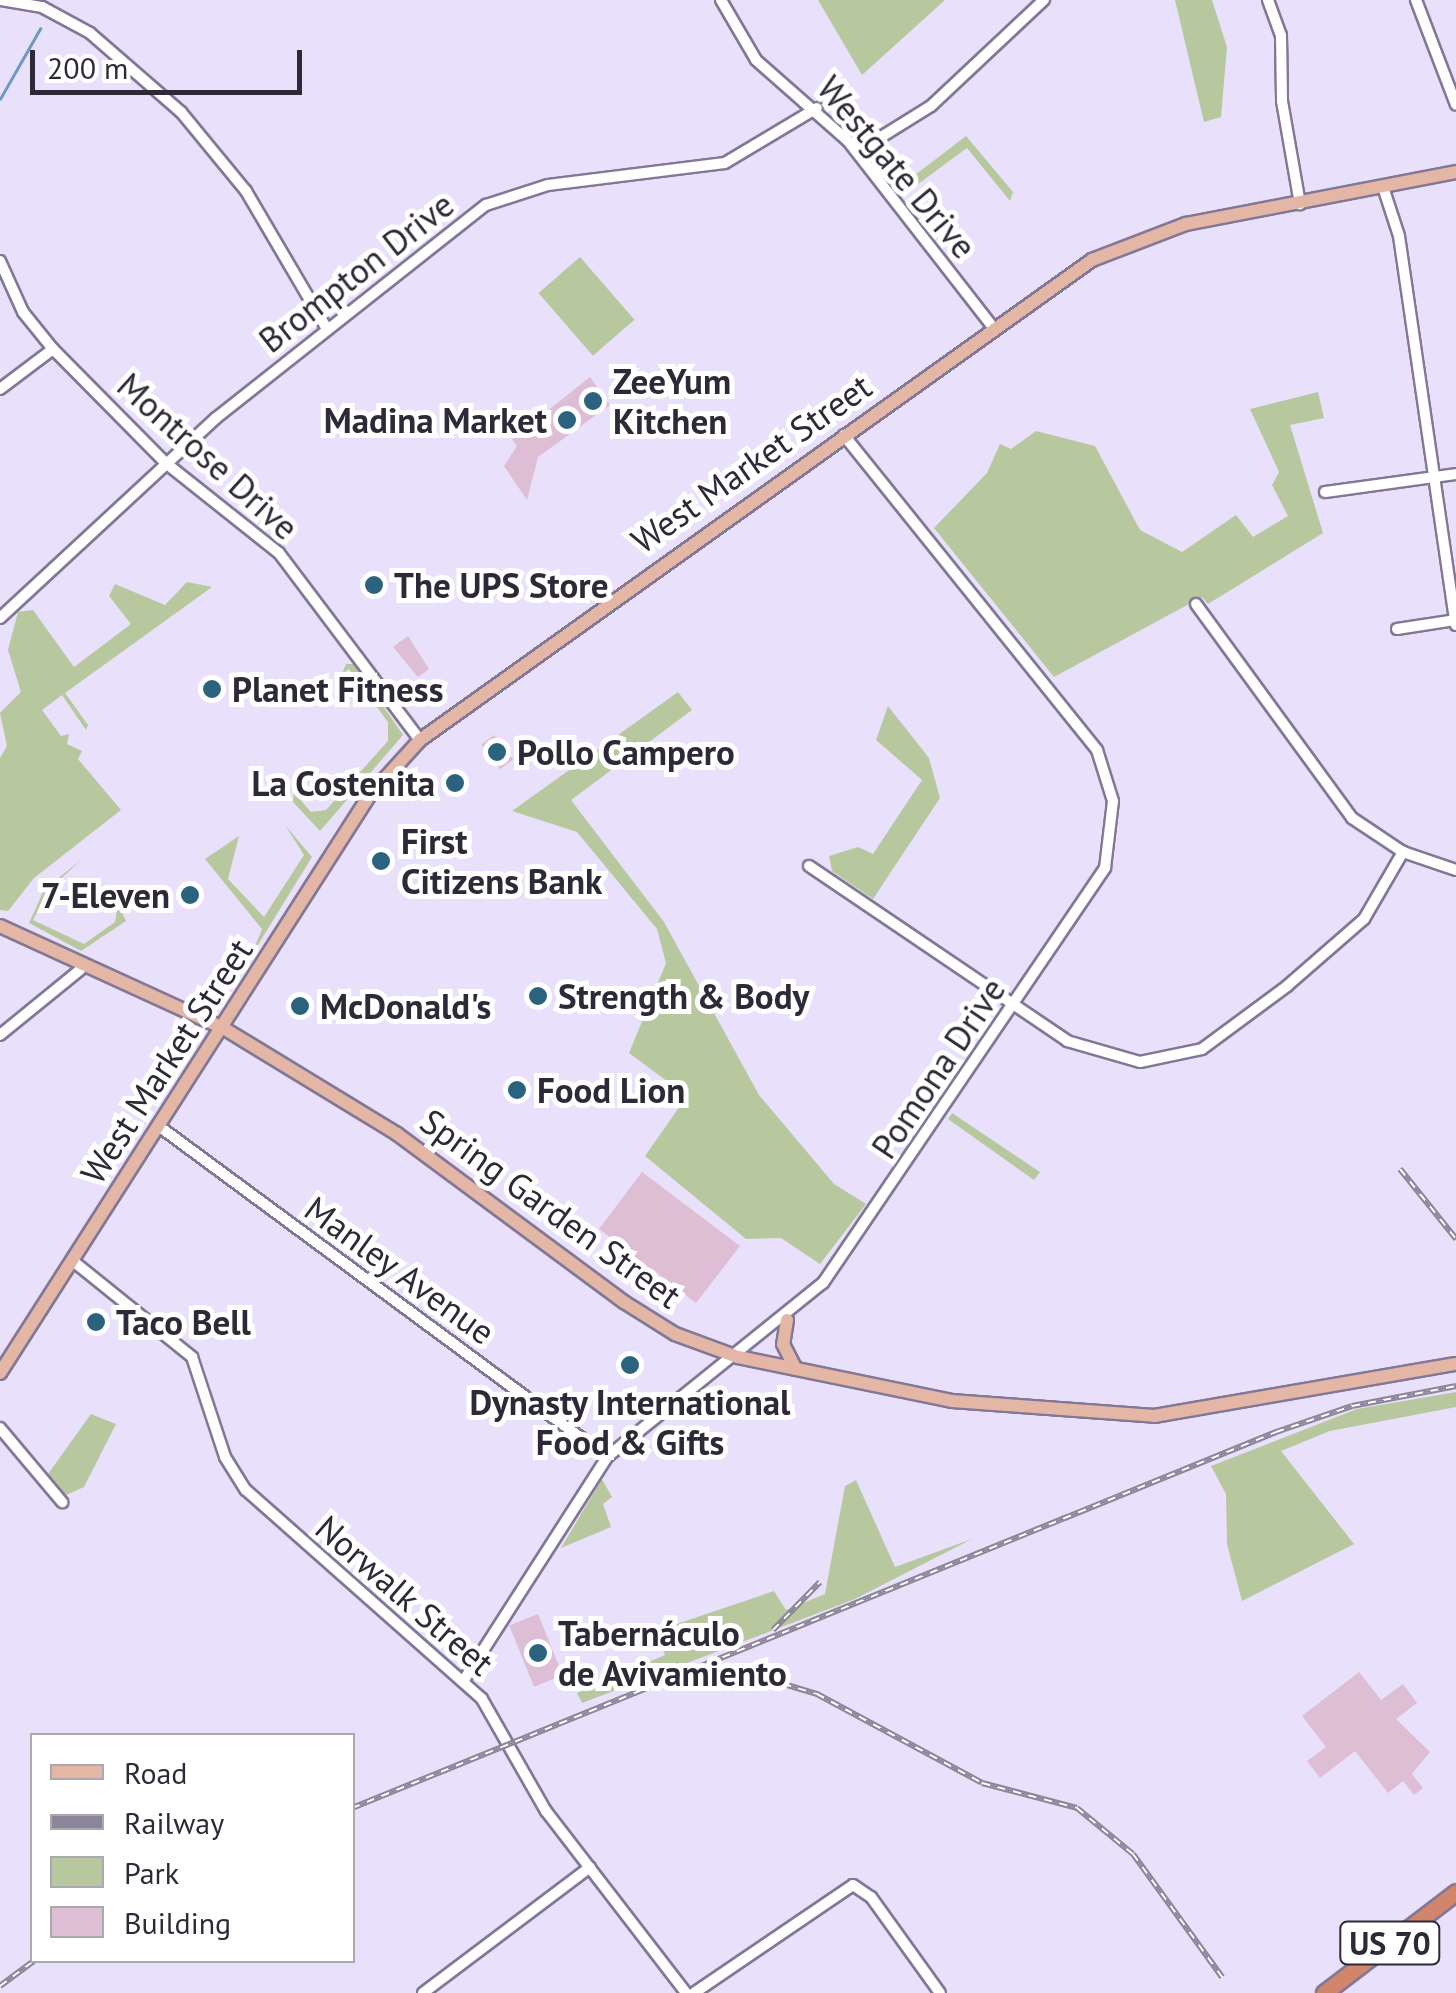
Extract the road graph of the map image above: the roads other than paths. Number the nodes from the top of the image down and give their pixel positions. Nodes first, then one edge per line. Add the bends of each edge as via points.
1 (0, 0) edge
2 (722, 0) edge
3 (1044, 0) edge
4 (1268, 0) edge
5 (1416, 0) edge
6 (1456, 105) edge
7 (817, 108) junction
8 (857, 152) junction
9 (1456, 172) edge
10 (1384, 190) junction
11 (1300, 204) junction
12 (0, 261) edge
13 (993, 328) junction
14 (326, 329) junction
15 (53, 349) junction
16 (0, 389) edge
17 (844, 435) junction
18 (168, 464) junction
19 (1456, 474) edge
20 (1436, 477) junction
21 (1324, 492) dead end
22 (1196, 604) dead end
23 (0, 618) edge
24 (1456, 622) edge
25 (1396, 629) dead end
26 (420, 740) junction
27 (1403, 852) junction
28 (809, 866) dead end
29 (1456, 870) edge
30 (0, 926) edge
31 (81, 969) junction
32 (1014, 1005) junction
33 (224, 1029) junction
34 (0, 1034) edge
35 (160, 1128) junction
36 (73, 1261) junction
37 (787, 1320) junction
38 (738, 1357) junction
39 (1456, 1364) edge
40 (796, 1370) junction
41 (0, 1372) edge
42 (0, 1428) edge
43 (608, 1457) junction
44 (62, 1502) dead end
45 (464, 1680) junction
46 (590, 1867) junction
47 (1456, 1892) edge
48 (423, 1993) edge
49 (686, 1993) edge
50 (694, 1993) edge
51 (940, 1993) edge
52 (1324, 1993) edge

1 - 14 street via 42,7 90,33 181,112 246,191
2 - 7 street, Westgate Drive via 756,60
3 - 8 street via 932,106
4 - 11 street via 1281,35 1282,101
5 - 6 street
7 - 8 street, Westgate Drive
7 - 14 street, Brompton Drive via 726,162 548,185 486,205
8 - 13 street, Westgate Drive
9 - 10 main road, West Market Street
10 - 11 main road, West Market Street
10 - 20 street via 1399,236
11 - 13 main road, West Market Street via 1140,238 1092,260
12 - 15 street, Montrose Drive via 23,312
13 - 17 main road, West Market Street
14 - 18 street, Brompton Drive
15 - 16 street
15 - 18 street, Montrose Drive
17 - 26 main road, West Market Street
17 - 32 street, Pomona Drive via 1084,729 1109,783 1113,828 1105,868
18 - 23 street, Brompton Drive
18 - 26 street, Montrose Drive via 279,553
19 - 20 street
20 - 21 street
20 - 24 street
22 - 27 street via 1344,808
24 - 25 street
26 - 33 main road, West Market Street via 369,796
27 - 29 street
27 - 32 street via 1351,932 1202,1049 1162,1061 1098,1056
28 - 32 street
30 - 31 main road, Spring Garden Street
31 - 33 main road, Spring Garden Street
31 - 34 street
32 - 37 street, Pomona Drive via 832,1271
33 - 35 main road, West Market Street
33 - 38 main road, Spring Garden Street via 397,1134 624,1302 675,1334
35 - 36 main road, West Market Street
35 - 43 street, Manley Avenue
36 - 41 main road, West Market Street
36 - 45 street, Norwalk Street via 192,1357 226,1457 246,1490
37 - 38 street, Pomona Drive
37 - 40 main road via 784,1344
38 - 40 main road, Spring Garden Street
38 - 43 street, Pomona Drive
39 - 40 main road, Spring Garden Street via 1154,1416 952,1401
42 - 44 street
43 - 45 street, Pomona Drive
45 - 46 street, Norwalk Street
46 - 48 street
46 - 49 street, Norwalk Street
47 - 52 highway, US 70
50 - 51 street via 853,1885 871,1897

